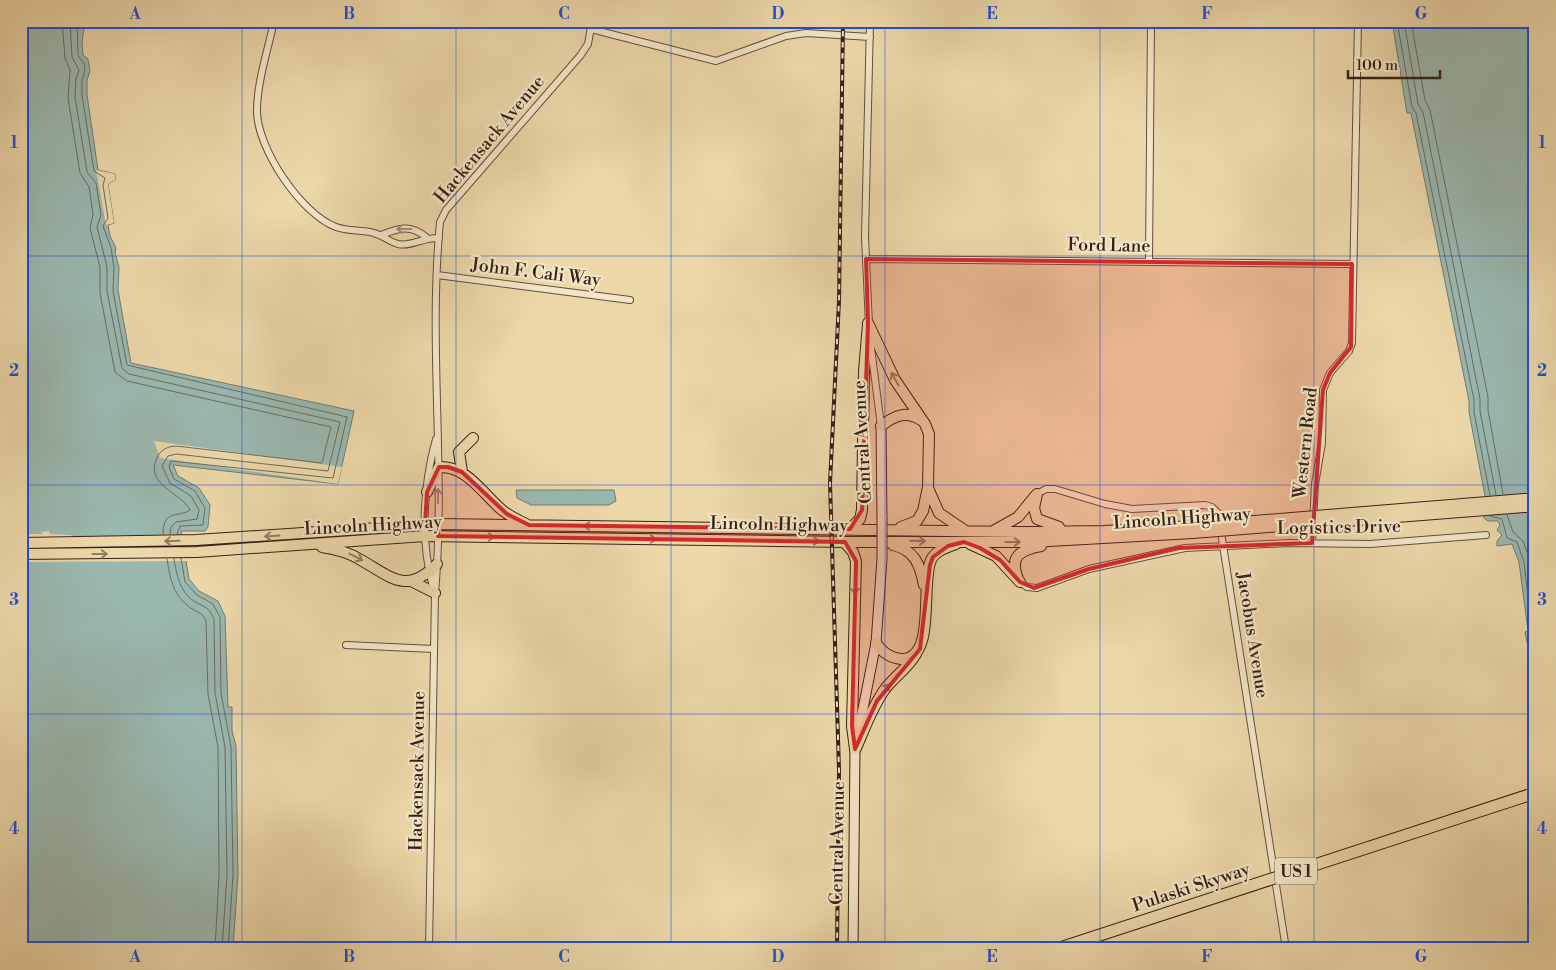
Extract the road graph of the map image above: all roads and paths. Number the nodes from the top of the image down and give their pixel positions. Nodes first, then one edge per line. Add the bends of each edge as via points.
1 (274, 21) edge
2 (592, 21) edge
3 (870, 21) edge
4 (1151, 21) edge
5 (1358, 21) edge
6 (591, 29) junction
7 (870, 37) junction
8 (381, 235) junction
9 (426, 237) junction
10 (438, 238) junction
11 (866, 259) junction
12 (1149, 261) junction
13 (1352, 264) junction
14 (437, 275) junction
15 (630, 300) dead end
16 (868, 323) junction
17 (921, 420) junction
18 (881, 426) junction
19 (437, 437) junction
20 (473, 438) dead end
21 (439, 467) junction
22 (462, 472) junction
23 (928, 487) junction
24 (427, 492) junction
25 (1037, 494) junction
26 (1535, 499) edge
27 (1535, 507) edge
28 (425, 524) junction
29 (438, 524) junction
30 (530, 525) junction
31 (850, 529) junction
32 (891, 530) junction
33 (1192, 530) junction
34 (990, 531) junction
35 (1486, 535) dead end
36 (425, 536) junction
37 (438, 536) junction
38 (966, 536) junction
39 (1073, 536) junction
40 (872, 541) junction
41 (844, 542) junction
42 (21, 543) edge
43 (1312, 543) junction
44 (309, 545) junction
45 (1224, 546) junction
46 (21, 554) edge
47 (437, 564) junction
48 (429, 572) junction
49 (411, 581) junction
50 (1020, 582) junction
51 (925, 590) junction
52 (435, 593) junction
53 (876, 643) junction
54 (346, 645) dead end
55 (434, 649) junction
56 (917, 654) junction
57 (855, 749) junction
58 (1535, 792) edge
59 (1535, 800) edge
60 (429, 949) edge
61 (853, 949) edge
62 (1057, 949) edge
63 (1079, 949) edge
64 (1286, 949) edge

1 - 8 street via 257,111 268,152 301,199 320,219 350,231
2 - 6 street, Hackensack Avenue
3 - 7 street, Central Avenue
4 - 12 street
5 - 13 street, Western Road
6 - 7 street via 716,61 786,36 806,33
6 - 10 street, Hackensack Avenue via 588,44 580,56 446,210
7 - 11 street, Central Avenue
9 -> 8 street via 411,229 396,229
8 - 9 street via 397,244 411,244
9 - 10 street
10 - 14 street, Hackensack Avenue
11 - 12 street, Ford Lane
11 - 16 street, Central Avenue
12 - 13 street, Ford Lane
13 - 43 street, Western Road via 1351,347 1330,373 1323,390 1322,443 1316,468
14 - 15 street, John F. Cali Way
14 - 19 street, Hackensack Avenue
17 -> 16 highway via 895,380
16 - 18 street, Central Avenue
16 - 31 highway via 862,510 860,519
17 - 18 highway via 912,415 899,415
17 - 23 highway via 928,434
18 - 53 main road, Central Avenue, bridge via 882,559
19 - 21 street, Hackensack Avenue
19 - 24 street, Hackensack Avenue
20 - 22 highway via 459,452
21 - 22 highway
21 - 24 highway
29 -> 21 street, Hackensack Avenue
22 - 30 highway via 504,512
23 - 32 highway via 920,517 912,524
23 - 38 highway via 939,513
24 - 28 street, Hackensack Avenue
25 - 34 highway via 1015,520
25 - 39 highway via 1034,508 1037,519
25 - 45 street, Jacobus Avenue via 1055,489 1132,509 1208,506 1219,516
26 - 33 highway, Lincoln Highway, bridge
27 - 33 highway, Lincoln Highway, bridge
28 - 29 highway, Lincoln Highway
28 - 36 street, Hackensack Avenue
28 -> 42 highway, Lincoln Highway via 221,539
29 - 30 highway, Lincoln Highway
29 - 37 street, Hackensack Avenue
31 -> 30 highway, Lincoln Highway
31 - 32 highway, Lincoln Highway
32 - 38 highway, Lincoln Highway
33 - 39 highway, Lincoln Highway
34 - 38 highway, Lincoln Highway
34 - 39 highway, Lincoln Highway
35 - 43 street, Logistics Drive via 1370,544
36 - 37 highway, Lincoln Highway
36 - 44 highway, Lincoln Highway
36 - 48 street, Hackensack Avenue
37 -> 41 highway, Lincoln Highway
37 - 47 street, Hackensack Avenue
38 -> 39 highway, Lincoln Highway
40 -> 38 highway, Lincoln Highway
38 - 50 highway via 996,556
38 - 51 highway via 933,557
39 - 50 highway via 1019,554 1015,565
40 - 41 highway, Lincoln Highway
40 - 51 highway via 910,552 919,566
41 -> 57 highway via 856,560 852,726
43 - 45 street, Logistics Drive
46 -> 44 highway, Lincoln Highway
44 -> 49 highway via 342,551 392,579
45 - 50 street, Logistics Drive via 1179,548 1138,557 1080,571 1038,588
45 - 64 street, Jacobus Avenue
47 - 48 highway
47 - 52 street, Hackensack Avenue
48 - 49 highway
48 - 52 street, Hackensack Avenue
49 - 52 highway
51 - 56 highway via 924,637
52 - 55 street, Hackensack Avenue
53 - 56 highway via 893,658
53 - 57 main road, Central Avenue
54 - 55 street
55 - 60 street, Hackensack Avenue
57 -> 56 highway via 888,684
57 - 61 main road, Central Avenue
58 - 62 highway, Pulaski Skyway / US 1, bridge
59 - 63 highway, Pulaski Skyway / US 1

